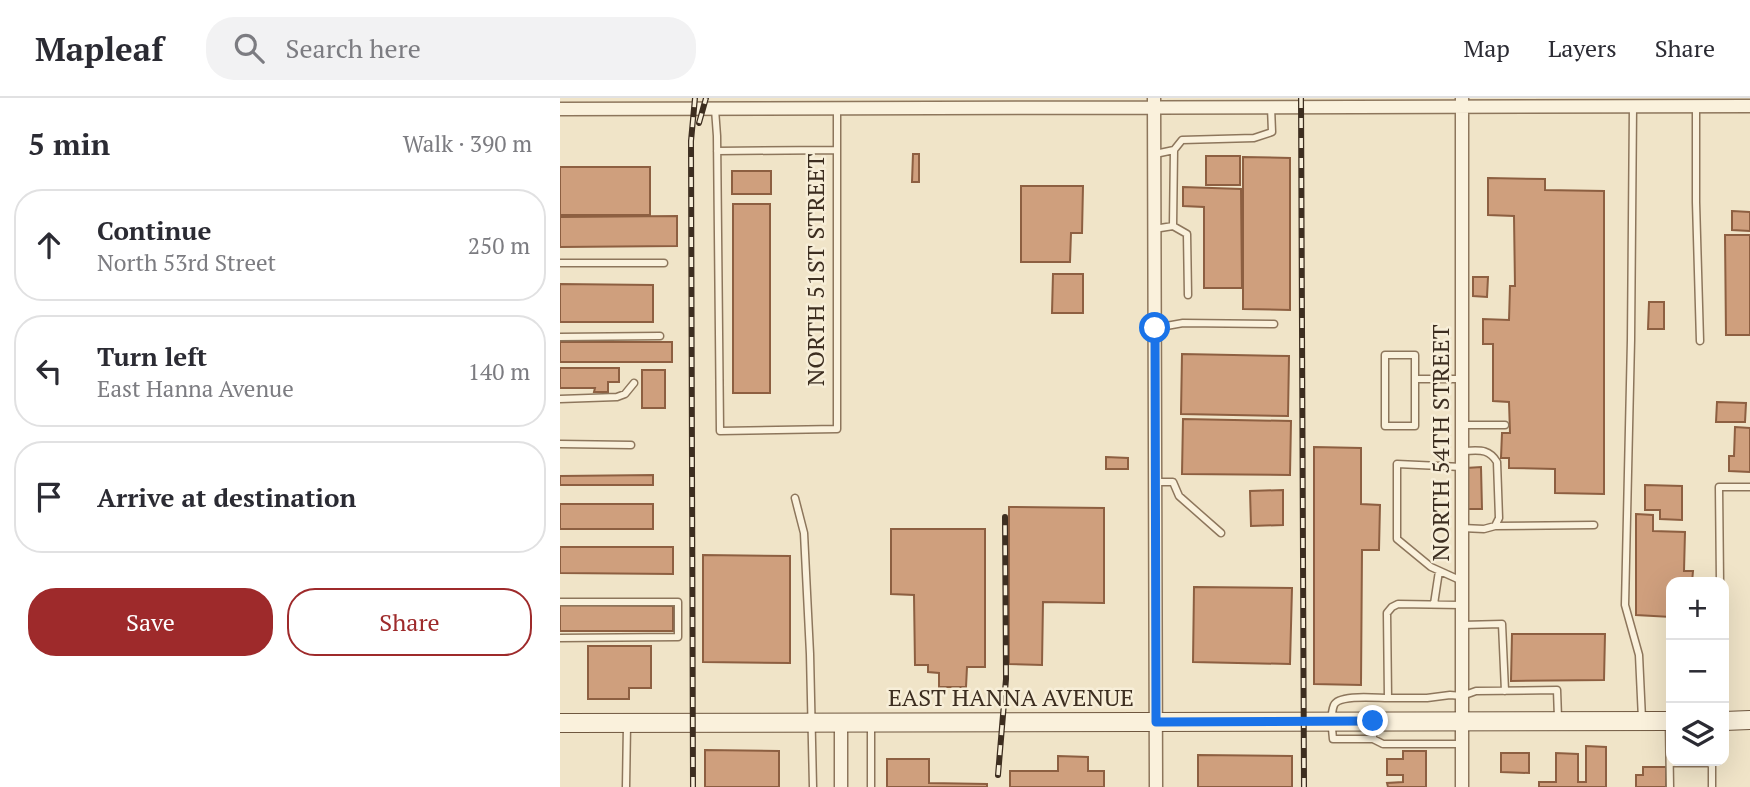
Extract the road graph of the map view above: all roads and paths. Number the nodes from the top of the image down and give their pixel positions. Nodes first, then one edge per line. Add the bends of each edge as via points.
1 (1462, 102) edge
2 (1711, 102) edge
3 (1027, 103) edge
4 (1154, 103) edge
5 (1633, 106) junction
6 (1696, 106) junction
7 (1750, 106) edge
8 (1271, 107) junction
9 (560, 109) edge
10 (715, 109) junction
11 (837, 110) junction
12 (837, 150) junction
13 (1174, 150) junction
14 (717, 151) junction
15 (1154, 154) junction
16 (1173, 226) junction
17 (1154, 229) junction
18 (560, 263) edge
19 (664, 263) dead end
20 (1188, 295) dead end
21 (1274, 324) dead end
22 (1155, 328) junction
23 (660, 336) dead end
24 (560, 337) edge
25 (1700, 341) dead end
26 (1415, 379) junction
27 (1462, 379) junction
28 (634, 383) dead end
29 (560, 398) edge
30 (1462, 425) junction
31 (1505, 425) dead end
32 (560, 444) edge
33 (631, 445) dead end
34 (1462, 452) junction
35 (1462, 467) junction
36 (1155, 482) junction
37 (1750, 487) edge
38 (794, 498) dead end
39 (1594, 524) dead end
40 (1495, 526) junction
41 (1462, 528) junction
42 (1221, 533) dead end
43 (1439, 571) junction
44 (1720, 577) edge
45 (1462, 581) junction
46 (560, 602) edge
47 (1434, 604) junction
48 (1462, 605) junction
49 (1462, 625) junction
50 (560, 638) edge
51 (1505, 691) junction
52 (1462, 696) junction
53 (1388, 698) junction
54 (1462, 720) junction
55 (1729, 720) edge
56 (1750, 720) edge
57 (1558, 721) junction
58 (1642, 721) junction
59 (1666, 721) edge
60 (1156, 722) junction
61 (1332, 722) junction
62 (560, 723) edge
63 (627, 723) junction
64 (811, 723) junction
65 (841, 723) junction
66 (871, 723) junction
67 (1373, 730) junction
68 (1462, 744) junction
69 (1670, 766) edge
70 (1712, 766) edge
71 (626, 787) edge
72 (813, 787) edge
73 (841, 787) edge
74 (871, 787) edge
75 (1156, 787) edge
76 (1462, 787) edge
77 (1670, 787) edge
78 (1712, 787) edge

1 - 5 street
1 - 8 street
1 - 27 street, NORTH 54TH STREET
2 - 6 street
2 - 7 street
3 - 4 street
3 - 11 street
4 - 8 street
4 - 15 street
5 - 6 street
5 - 58 lane via 1625,605 1639,655
6 - 25 lane
8 - 13 lane via 1272,132 1254,138 1182,140
9 - 10 street
10 - 11 street
10 - 14 lane
11 - 12 lane, NORTH 51ST STREET
12 - 14 lane
12 - 14 lane, NORTH 51ST STREET via 837,429 720,431
13 - 15 lane
13 - 16 lane
15 - 17 street
16 - 17 lane
16 - 20 lane via 1186,234
17 - 22 street
18 - 19 lane
21 - 22 lane via 1184,323
22 - 36 street
23 - 24 lane
26 - 26 lane via 1415,426 1385,426 1385,355 1415,355
26 - 27 lane
27 - 30 street, NORTH 54TH STREET
28 - 29 lane via 617,397
30 - 31 lane
30 - 34 street, NORTH 54TH STREET
32 - 33 lane
34 - 35 street, NORTH 54TH STREET
34 - 40 lane via 1487,452 1497,462 1499,518
35 - 41 street, NORTH 54TH STREET
35 - 43 lane via 1397,464 1398,539
36 - 42 lane via 1172,482 1179,496
36 - 60 street
37 - 44 lane via 1719,487
38 - 64 lane via 804,533
39 - 40 lane
40 - 41 lane
41 - 45 street, NORTH 54TH STREET
43 - 45 lane
43 - 47 lane
45 - 48 street, NORTH 54TH STREET
46 - 50 lane via 678,602 678,638
47 - 48 lane
47 - 53 lane via 1398,604 1387,613
48 - 49 street, NORTH 54TH STREET
49 - 51 lane via 1502,624
49 - 52 street, NORTH 54TH STREET
51 - 52 lane
51 - 57 lane via 1557,690
52 - 53 lane
52 - 54 street, NORTH 54TH STREET
53 - 61 lane via 1338,700
54 - 57 street, EAST HANNA AVENUE
54 - 67 street, EAST HANNA AVENUE
54 - 68 street, NORTH 54TH STREET
55 - 56 street
57 - 58 street, EAST HANNA AVENUE
58 - 59 street, EAST HANNA AVENUE
60 - 61 street, EAST HANNA AVENUE
60 - 66 street, EAST HANNA AVENUE
60 - 75 street
61 - 67 street, EAST HANNA AVENUE
62 - 63 street, EAST HANNA AVENUE
63 - 64 street, EAST HANNA AVENUE
63 - 71 lane
64 - 65 street, EAST HANNA AVENUE
64 - 72 lane
65 - 66 street, EAST HANNA AVENUE
65 - 73 street
66 - 74 lane
67 - 68 lane via 1383,744
68 - 76 street, NORTH 54TH STREET
69 - 77 lane
70 - 78 lane

